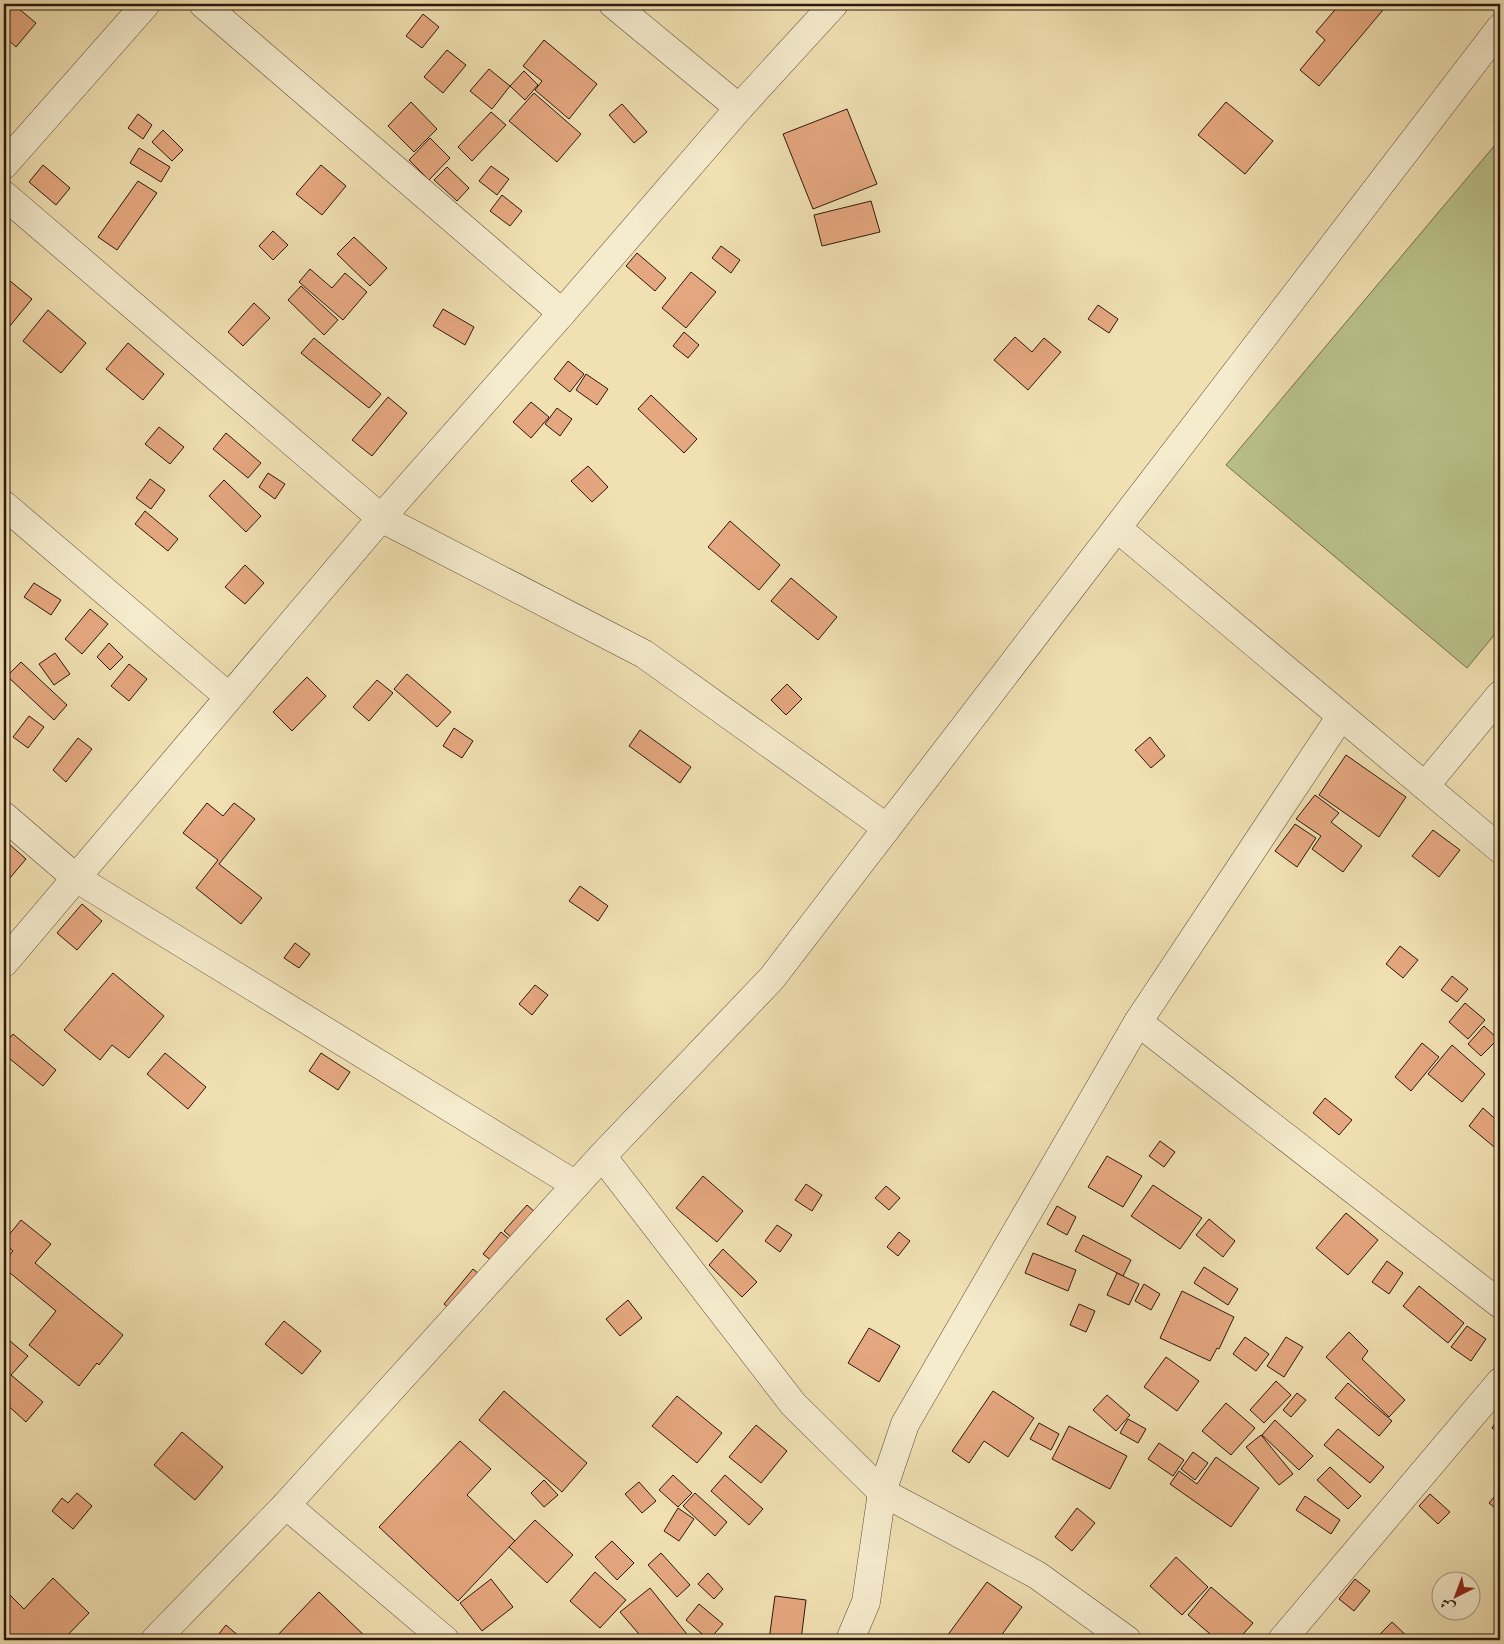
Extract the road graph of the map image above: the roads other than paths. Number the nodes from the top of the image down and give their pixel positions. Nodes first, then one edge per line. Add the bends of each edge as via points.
1 (146, 4) edge
2 (203, 4) edge
3 (613, 4) edge
4 (834, 4) edge
5 (1500, 29) edge
6 (739, 108) junction
7 (4, 165) edge
8 (4, 195) edge
9 (562, 313) junction
10 (4, 505) edge
11 (381, 518) junction
12 (1117, 528) junction
13 (1500, 695) edge
14 (229, 697) junction
15 (1341, 716) junction
16 (1425, 786) junction
17 (4, 816) edge
18 (887, 828) junction
19 (1500, 850) edge
20 (76, 878) junction
21 (4, 963) edge
22 (1138, 1022) junction
23 (602, 1156) junction
24 (576, 1185) junction
25 (1500, 1304) edge
26 (1500, 1382) edge
27 (882, 1492) junction
28 (286, 1505) junction
29 (155, 1640) edge
30 (445, 1640) edge
31 (850, 1640) edge
32 (1127, 1640) edge
33 (1282, 1640) edge

1 - 7 street
2 - 9 street
3 - 6 street
4 - 6 street
5 - 12 street
6 - 9 street
8 - 11 street
9 - 11 street
10 - 14 street
11 - 14 street
11 - 18 street via 644,654
12 - 15 street
12 - 18 street
13 - 16 street
14 - 20 street
15 - 16 street
15 - 22 street
16 - 19 street
17 - 20 street
18 - 23 street via 772,978
20 - 21 street
20 - 24 street
22 - 25 street
22 - 27 street via 905,1424
23 - 24 street
23 - 27 street via 793,1404
24 - 28 street
26 - 33 street
27 - 31 street via 866,1602
27 - 32 street via 1037,1575
28 - 29 street
28 - 30 street

